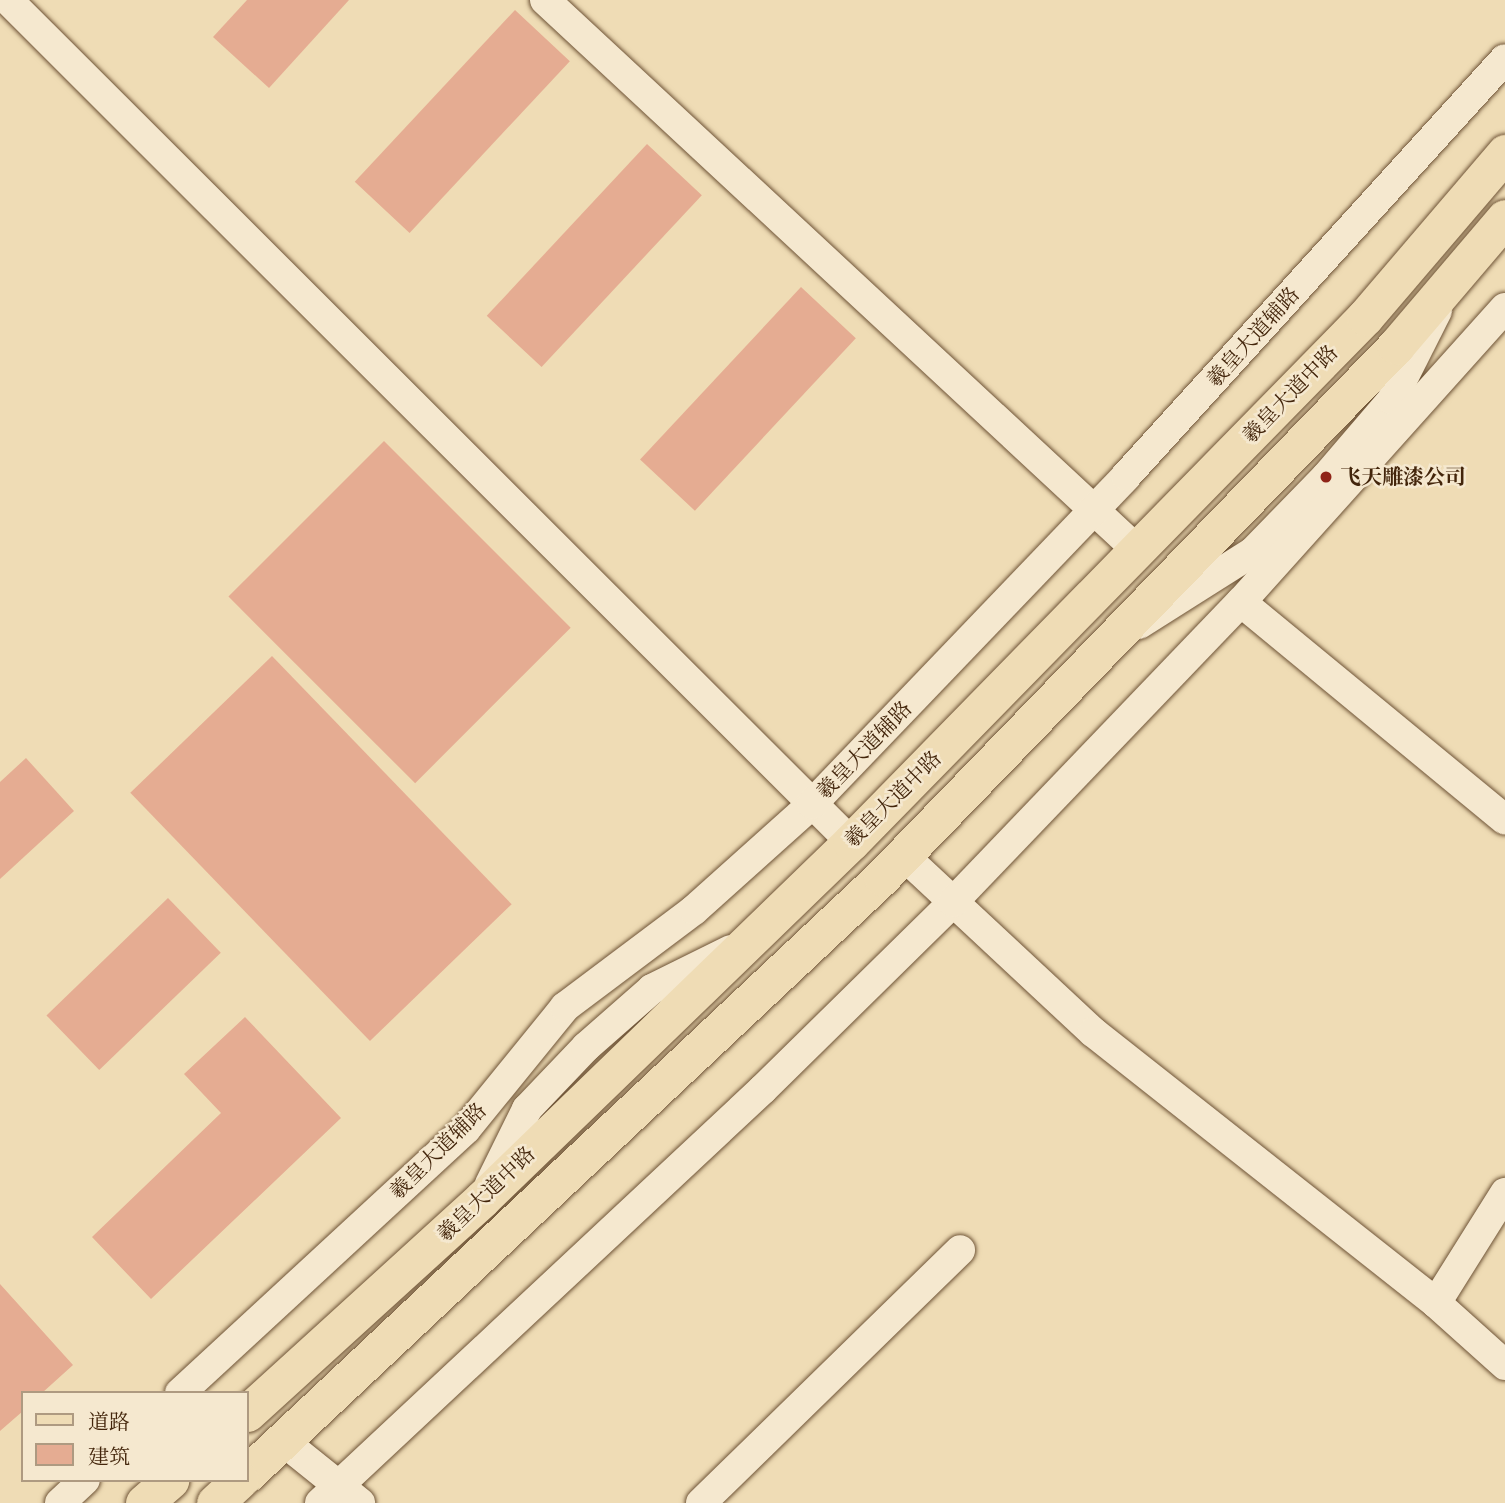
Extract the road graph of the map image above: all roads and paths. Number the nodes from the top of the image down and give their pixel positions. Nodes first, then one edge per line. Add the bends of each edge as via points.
1 (8, 0) edge
2 (545, 0) edge
3 (1505, 59) edge
4 (1505, 153) edge
5 (1503, 223) edge
6 (1505, 308) edge
7 (1094, 510) junction
8 (1137, 550) junction
9 (1241, 602) junction
10 (812, 804) junction
11 (1505, 820) edge
12 (851, 842) junction
13 (904, 855) junction
14 (953, 902) junction
15 (1505, 1193) edge
16 (960, 1250) dead end
17 (1436, 1303) junction
18 (1505, 1365) edge
19 (182, 1391) edge
20 (248, 1412) edge
21 (283, 1441) junction
22 (248, 1473) edge
23 (83, 1482) edge
24 (168, 1482) edge
25 (238, 1482) edge
26 (340, 1497) edge
27 (60, 1503) edge
28 (144, 1503) edge
29 (215, 1503) edge
30 (701, 1503) edge

1 - 10 street
2 - 7 street
3 - 7 street, 羲皇大道辅路
4 - 8 main road, 羲皇大道中路 via 1365,317
5 - 13 main road, 羲皇大道中路 via 1396,346
6 - 9 street
7 - 8 street
7 - 10 street, 羲皇大道辅路
8 - 12 main road, 羲皇大道中路
9 - 11 street
9 - 14 street
10 - 12 street
10 - 19 street, 羲皇大道辅路 via 694,910 565,1007 466,1129
12 - 20 main road, 羲皇大道中路 via 482,1199
13 - 14 street
13 - 21 main road, 羲皇大道中路
14 - 17 street via 1093,1032
14 - 26 street
15 - 17 street
16 - 30 street
17 - 18 street
21 - 22 main road, 羲皇大道中路
21 - 26 street
23 - 27 street
24 - 28 main road
25 - 29 main road

